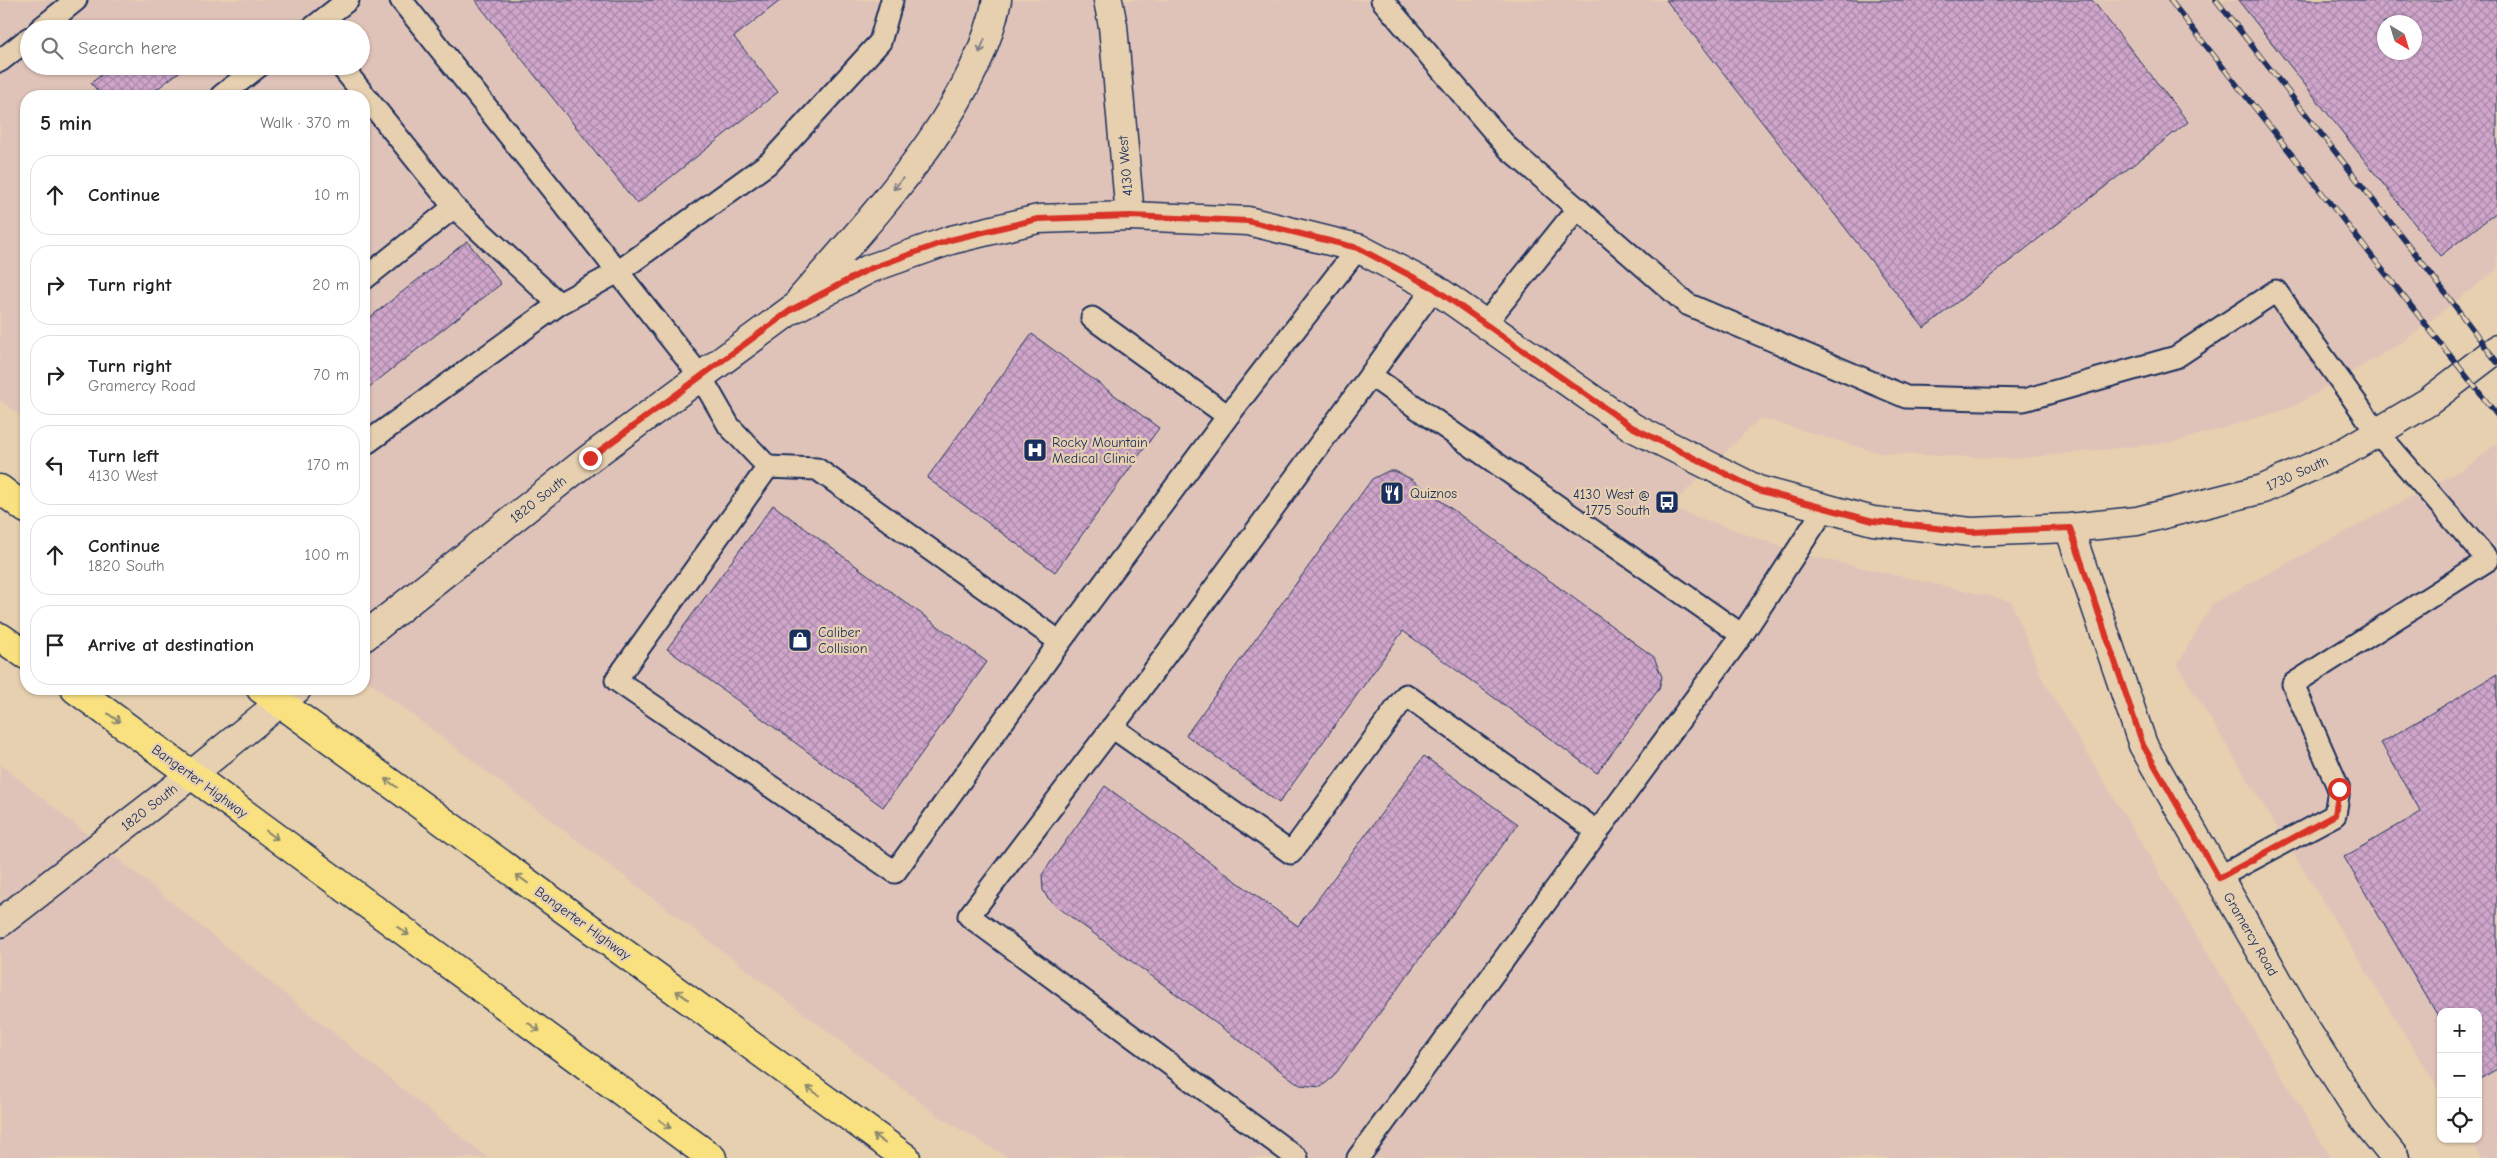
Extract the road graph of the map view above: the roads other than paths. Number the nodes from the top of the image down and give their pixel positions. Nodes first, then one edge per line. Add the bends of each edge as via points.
1 (76, 0) edge
2 (348, 0) edge
3 (400, 0) edge
4 (892, 0) edge
5 (996, 0) edge
6 (1108, 0) edge
7 (1382, 0) edge
8 (51, 20) edge
9 (321, 20) edge
10 (20, 45) edge
11 (0, 61) edge
12 (248, 75) edge
13 (348, 75) edge
14 (229, 90) edge
15 (360, 90) edge
16 (370, 102) edge
17 (454, 207) junction
18 (1578, 208) junction
19 (1130, 216) junction
20 (1358, 248) junction
21 (618, 272) junction
22 (370, 274) edge
23 (1434, 288) junction
24 (559, 304) junction
25 (791, 310) junction
26 (1092, 318) dead end
27 (1485, 324) junction
28 (2497, 349) edge
29 (1370, 374) junction
30 (701, 377) junction
31 (1228, 416) junction
32 (2377, 432) junction
33 (370, 441) edge
34 (768, 467) junction
35 (0, 490) edge
36 (20, 505) edge
37 (1825, 508) junction
38 (2070, 528) junction
39 (2493, 560) edge
40 (370, 631) edge
41 (1742, 635) junction
42 (0, 637) edge
43 (1060, 642) junction
44 (20, 651) edge
45 (82, 695) edge
46 (277, 695) edge
47 (282, 695) edge
48 (1112, 727) junction
49 (191, 775) junction
50 (1598, 832) junction
51 (2219, 878) junction
52 (0, 923) edge
53 (712, 1158) edge
54 (906, 1158) edge
55 (1297, 1158) edge
56 (1358, 1158) edge
57 (2395, 1158) edge

1 - 8 lane
2 - 9 lane
3 - 21 lane
4 - 21 lane via 880,42 770,162
5 -> 25 street via 993,17 971,74 921,156
6 - 19 street, 4130 West
7 - 18 lane via 1508,148
10 - 11 lane
12 - 14 lane
13 - 15 lane
16 - 17 lane
17 - 22 lane
17 - 24 lane
18 - 27 lane
18 - 32 lane via 1687,304 1906,397 2024,400 2176,358 2276,291
19 - 20 street, 4130 West via 1248,221
19 - 25 street, 1820 South via 1038,219 950,240 869,269
20 - 23 street, 4130 West
20 - 31 lane
21 - 24 lane
21 - 30 lane
23 - 27 street, 4130 West
23 - 29 lane
24 - 33 lane
25 - 30 street, 1820 South
26 - 31 lane
27 - 37 street, 4130 West via 1632,427 1758,490
28 - 32 street, 1730 South via 2428,402
29 - 41 lane
29 - 48 lane
30 - 34 lane via 729,426
30 - 40 street, 1820 South via 590,458
31 - 43 lane
32 - 38 street, 1730 South via 2346,451 2263,489 2137,522
32 - 39 lane
34 - 43 lane via 817,469
34 - 43 lane via 616,680 895,872
35 - 36 highway
37 - 38 street, 4130 West via 1873,521 1971,532
37 - 41 lane
38 - 51 street, Gramercy Road via 2143,745
39 - 51 lane via 2293,684 2339,789 2335,815
41 - 50 lane
42 - 44 highway
45 -> 49 highway, Bangerter Highway
46 - 49 street, 1820 South
54 -> 47 highway, Bangerter Highway
48 - 50 lane via 1292,853 1406,695
48 - 55 lane via 969,916
49 - 52 street, 1820 South
49 -> 53 highway, Bangerter Highway
50 - 56 lane
51 - 57 street, Gramercy Road via 2305,1028 2362,1116

